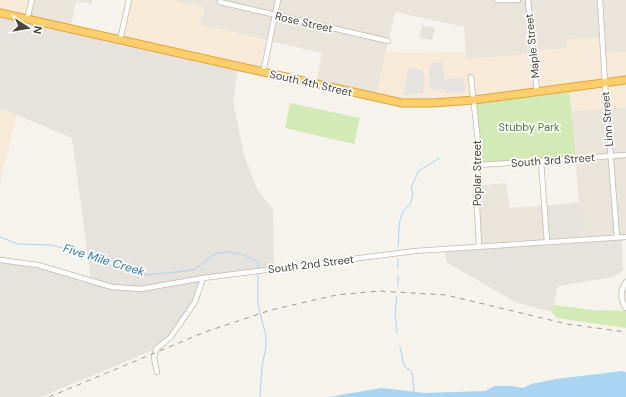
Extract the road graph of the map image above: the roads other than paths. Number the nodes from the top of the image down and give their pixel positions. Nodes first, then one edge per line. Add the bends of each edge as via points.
1 (32, 0) edge
2 (129, 0) edge
3 (278, 0) edge
4 (497, 0) edge
5 (518, 0) edge
6 (528, 0) edge
7 (600, 0) edge
8 (220, 2) dead end
9 (0, 13) edge
10 (275, 15) junction
11 (27, 19) junction
12 (120, 40) junction
13 (388, 41) dead end
14 (263, 73) junction
15 (471, 76) dead end
16 (626, 80) edge
17 (605, 84) junction
18 (537, 92) junction
19 (474, 100) junction
20 (626, 154) edge
21 (610, 156) junction
22 (541, 160) junction
23 (479, 165) junction
24 (617, 237) junction
25 (626, 237) edge
26 (547, 242) junction
27 (479, 246) junction
28 (0, 260) edge
29 (203, 278) junction
30 (626, 282) edge
31 (626, 308) edge
32 (157, 372) dead end

1 - 11 street
2 - 12 street
3 - 10 street
4 - 5 street
6 - 18 street, Maple Street
7 - 17 street, Linn Street
8 - 10 street, Rose Street
9 - 11 highway, South 4th Street
10 - 13 street, Rose Street
10 - 14 street
11 - 12 highway, South 4th Street
12 - 14 highway, South 4th Street
14 - 19 highway, South 4th Street via 402,103
15 - 19 street, Poplar Street
16 - 17 highway, South 4th Street
17 - 18 highway, South 4th Street
17 - 21 street, Linn Street
18 - 19 highway, South 4th Street
19 - 23 street, Poplar Street
20 - 21 street, South 3rd Street
21 - 22 street, South 3rd Street
21 - 24 street, Linn Street
22 - 23 street, South 3rd Street
22 - 26 street
23 - 27 street, Poplar Street via 476,186
24 - 25 street, South 2nd Street
24 - 26 street, South 2nd Street
26 - 27 street, South 2nd Street
27 - 29 street, South 2nd Street via 408,252
28 - 29 street, South 2nd Street via 38,265 127,289 154,288
29 - 32 street via 195,302 170,338 156,349 154,358
30 - 31 street via 623,285 622,298

